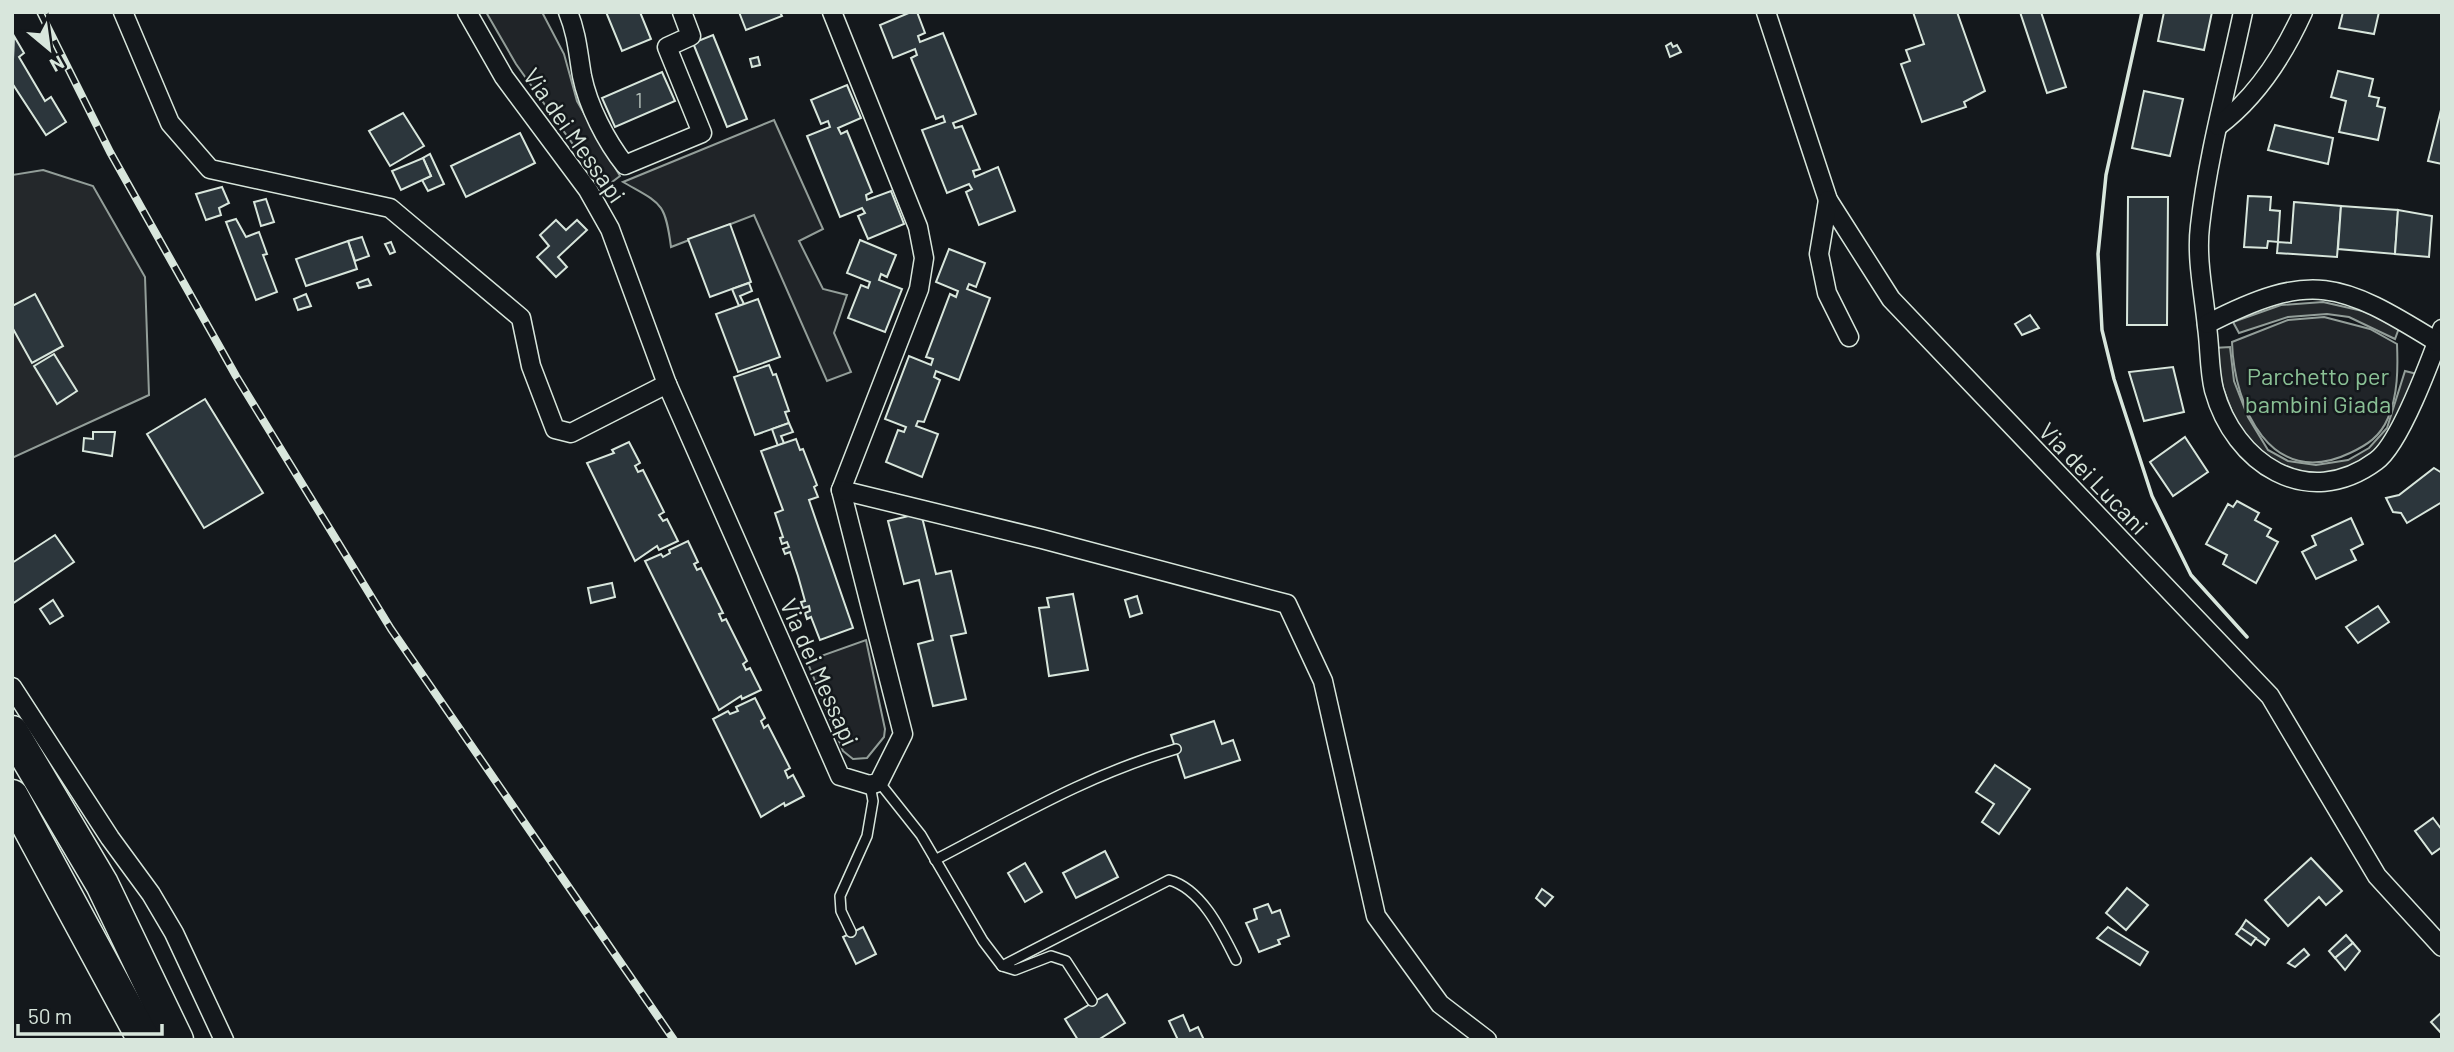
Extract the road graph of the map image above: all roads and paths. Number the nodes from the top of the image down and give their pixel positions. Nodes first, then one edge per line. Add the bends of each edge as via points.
1 (124, 12) edge
2 (467, 12) edge
3 (568, 12) edge
4 (682, 12) edge
5 (832, 12) edge
6 (1766, 12) edge
7 (2243, 12) edge
8 (2302, 12) edge
9 (2218, 126) junction
10 (1828, 200) junction
11 (2207, 324) junction
12 (2440, 335) edge
13 (1849, 337) dead end
14 (667, 384) junction
15 (841, 490) junction
16 (12, 687) edge
17 (12, 732) edge
18 (1176, 749) dead end
19 (875, 783) junction
20 (12, 796) edge
21 (12, 818) edge
22 (935, 860) junction
23 (851, 932) dead end
24 (2442, 947) edge
25 (1236, 960) dead end
26 (1002, 966) junction
27 (1092, 1002) dead end
28 (144, 1040) edge
29 (177, 1040) edge
30 (224, 1040) edge
31 (1487, 1040) edge

1 - 14 street via 170,123 210,169 390,208 521,317 531,366 555,429 571,433
2 - 14 street, Via dei Messapi via 504,77 588,190 610,229
3 - 4 street via 578,36 582,78 597,118 625,165 702,132 667,47 691,36
5 - 15 street via 918,227 924,258 919,289
6 - 10 street, Via dei Lucani
7 - 9 street
8 - 9 street via 2281,56 2258,88
9 - 11 street via 2200,228
10 - 13 street via 1819,254 1827,293
10 - 24 street, Via dei Lucani via 1891,299 2270,696 2377,876
11 - 12 street via 2280,292 2334,289
11 - 12 street via 2214,390 2238,443 2261,464 2285,477 2311,482 2340,480 2377,461 2398,434
14 - 19 street, Via dei Messapi via 840,776
15 - 19 street, Via dei Messapi via 903,734
15 - 31 street via 1287,604 1322,681 1376,916 1440,1004
16 - 30 street via 151,894
17 - 29 highway via 102,884
18 - 22 lane via 1134,761 1045,799
19 - 22 lane via 921,835
19 - 23 lane via 867,836 841,896 841,911
20 - 28 highway
21 - 28 highway
22 - 26 lane
25 - 26 lane via 1213,918 1190,890 1170,880
26 - 27 lane via 1015,970 1051,956 1066,961

